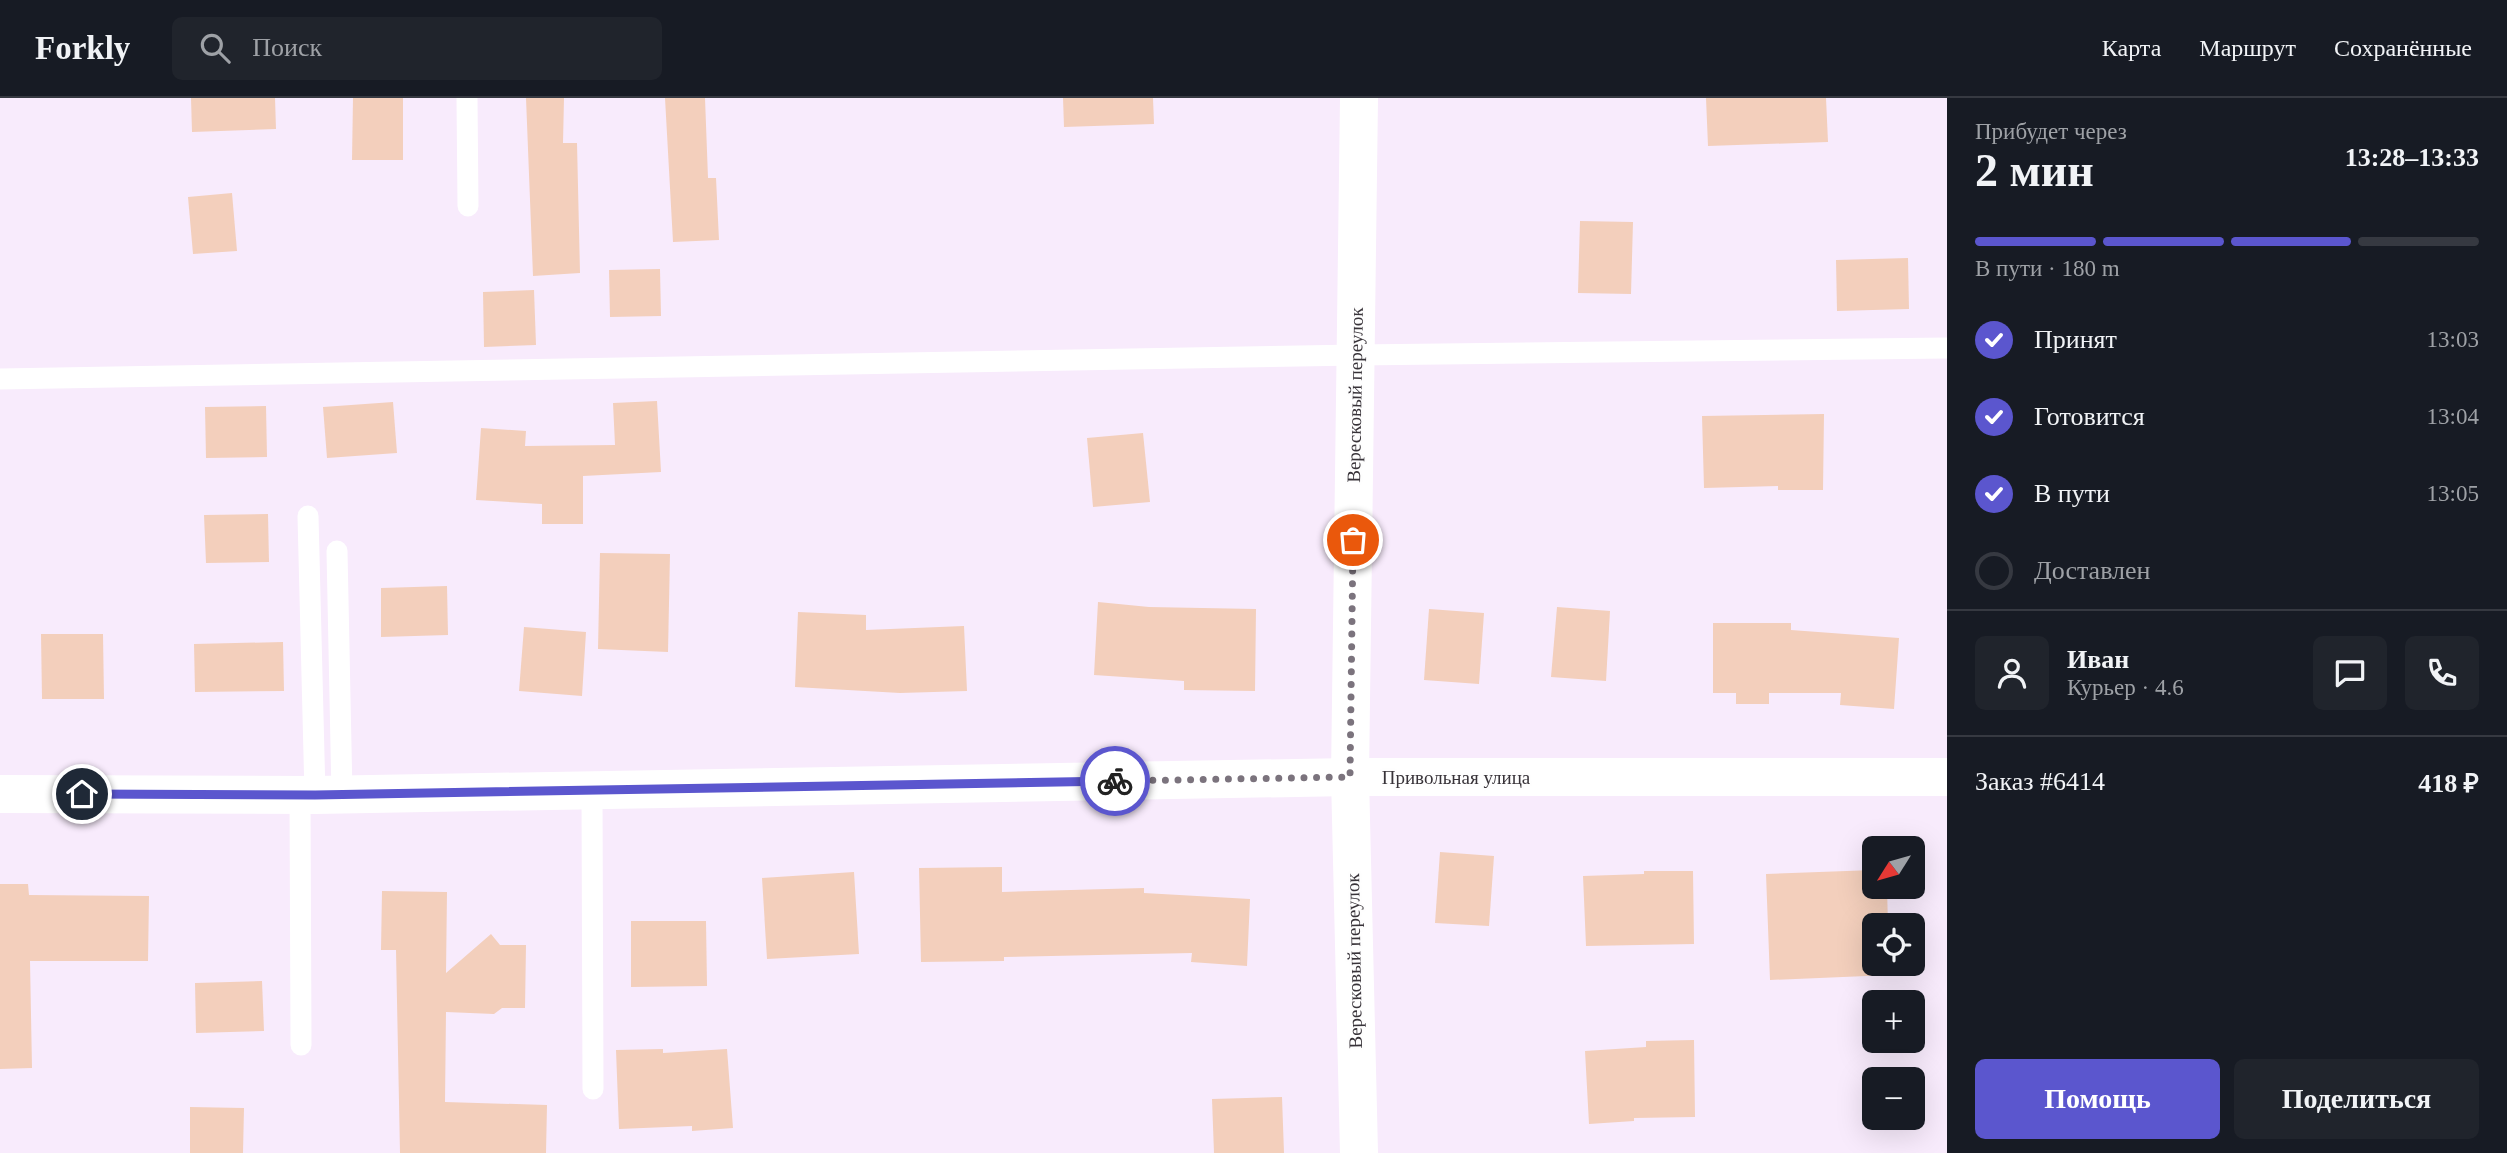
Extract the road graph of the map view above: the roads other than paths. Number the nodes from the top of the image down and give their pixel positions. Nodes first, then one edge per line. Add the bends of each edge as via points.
1 (467, 98) edge
2 (1359, 98) edge
3 (468, 206) dead end
4 (1947, 348) edge
5 (1356, 355) junction
6 (0, 379) edge
7 (308, 516) dead end
8 (337, 551) dead end
9 (1350, 777) junction
10 (1947, 777) edge
11 (592, 790) junction
12 (0, 794) edge
13 (319, 795) junction
14 (301, 1045) dead end
15 (593, 1089) dead end
16 (1359, 1153) edge

1 - 3 lane
2 - 5 street, Вересковый переулок
4 - 5 lane
5 - 6 lane
5 - 9 street, Вересковый переулок
7 - 13 lane
8 - 13 lane
9 - 10 street, Привольная улица
9 - 11 street, Привольная улица
9 - 16 street, Вересковый переулок
11 - 13 street, Привольная улица
11 - 15 lane
12 - 13 street, Привольная улица
13 - 14 lane

